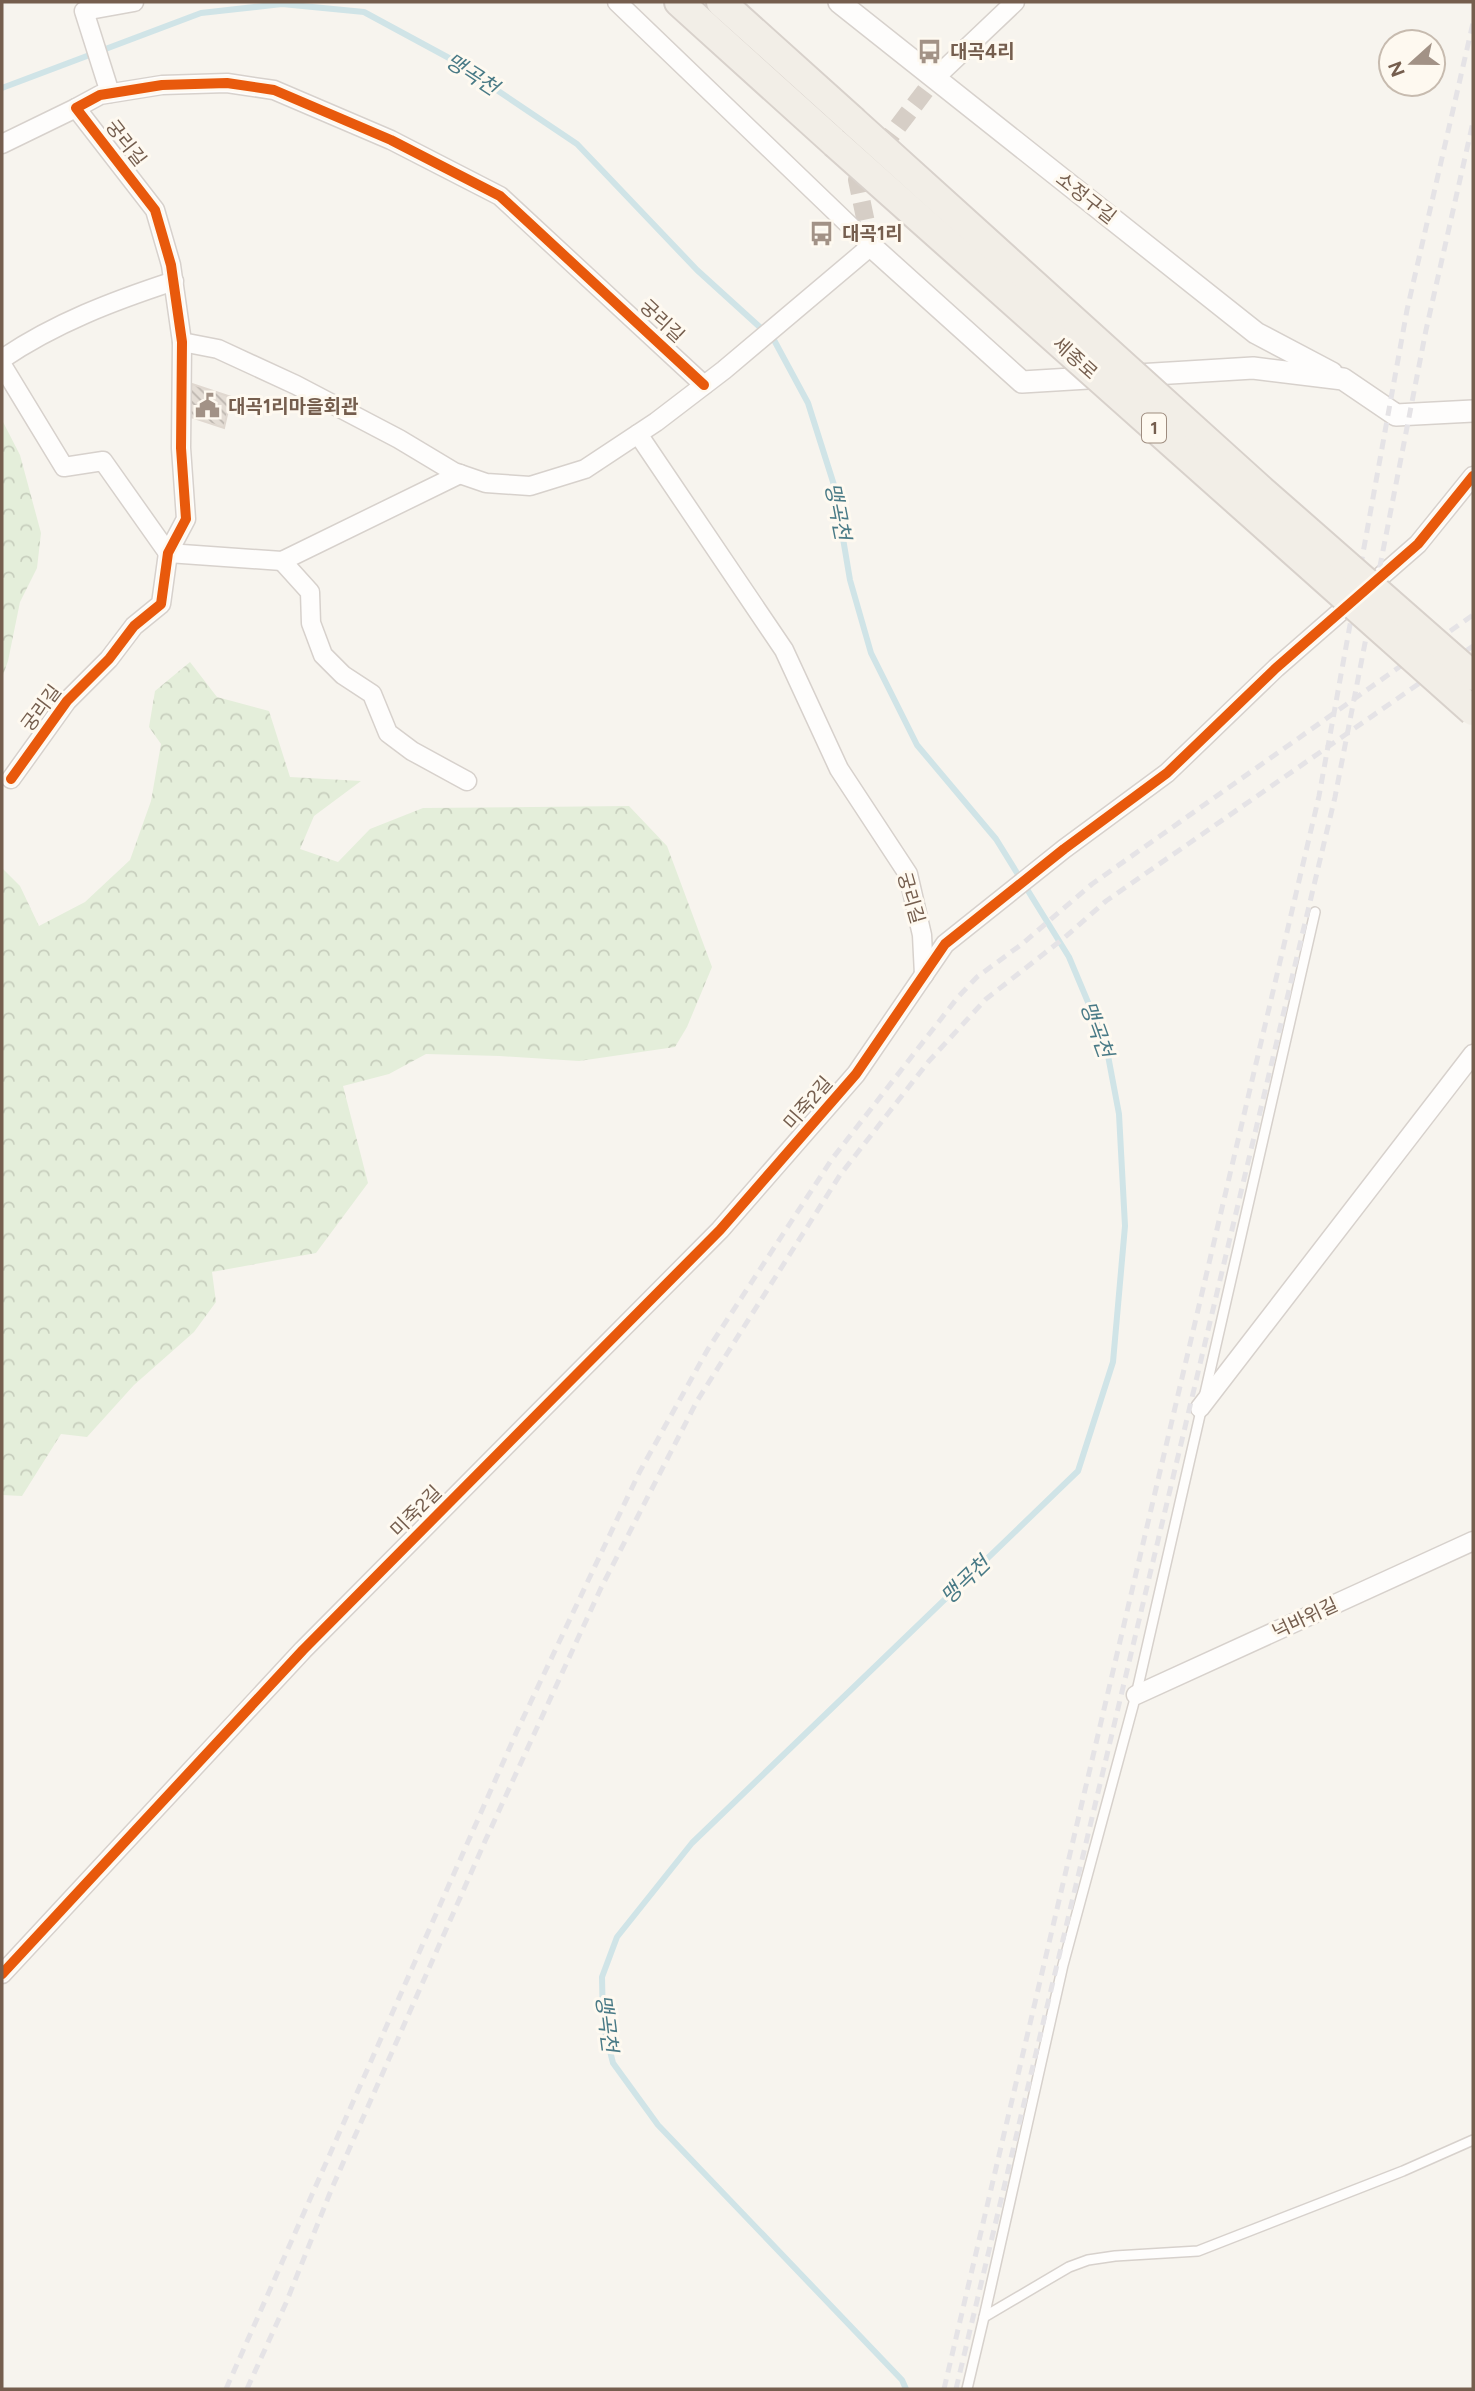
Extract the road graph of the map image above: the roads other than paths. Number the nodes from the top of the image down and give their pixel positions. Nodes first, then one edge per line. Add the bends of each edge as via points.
1 (134, 2) edge
2 (617, 2) edge
3 (679, 2) edge
4 (721, 2) edge
5 (839, 2) edge
6 (1015, 2) edge
7 (936, 78) junction
8 (110, 93) junction
9 (76, 108) junction
10 (2, 144) edge
11 (871, 246) junction
12 (174, 281) junction
13 (182, 342) junction
14 (2, 359) edge
15 (2, 365) edge
16 (1343, 379) junction
17 (704, 385) junction
18 (1473, 411) edge
19 (638, 434) junction
20 (460, 474) junction
21 (1473, 476) edge
22 (168, 553) junction
23 (282, 561) junction
24 (1473, 676) edge
25 (1473, 711) edge
26 (11, 779) dead end
27 (467, 781) dead end
28 (1315, 912) dead end
29 (924, 975) junction
30 (1473, 1054) edge
31 (1200, 1409) junction
32 (1473, 1541) edge
33 (1136, 1695) junction
34 (2, 1974) edge
35 (1473, 2140) edge
36 (984, 2317) junction
37 (967, 2389) edge

1 - 8 street via 84,11
2 - 11 street
3 - 25 main road, 세종로 / 1, bridge
4 - 24 main road, 세종로 / 1, bridge
5 - 7 street, 소정구길
6 - 7 street
7 - 16 street, 소정구길 via 1256,333
8 - 9 street, 궁리길
8 - 17 street, 궁리길 via 162,85 228,83 274,90 391,141 500,195
9 - 10 street, 궁리길
9 - 12 street, 궁리길 via 155,210
11 - 16 street via 1022,382 1253,368
11 - 17 street
12 - 13 street, 궁리길
12 - 14 street via 71,319
13 - 20 street via 218,349 296,385
13 - 22 street, 궁리길 via 186,519
15 - 22 street via 64,467 103,461
16 - 18 street, 소정구길 via 1396,415
17 - 19 street
19 - 20 street via 584,469 530,486 486,483
19 - 29 street, 궁리길 via 784,650 839,769 908,874 922,935
20 - 23 street
21 - 29 street, 미죽2길 via 1418,544 1276,667 1167,773 945,944
22 - 23 street
22 - 26 street, 궁리길 via 161,604 134,626 67,701
23 - 27 street via 310,592 311,623 323,655 372,694 388,733
28 - 31 lane
29 - 34 street, 미죽2길 via 856,1074 720,1230 303,1650
30 - 31 street
31 - 33 lane
32 - 33 street, 넉바위길
33 - 36 lane via 1063,1965
35 - 36 lane via 1198,2251 1088,2260
36 - 37 lane

